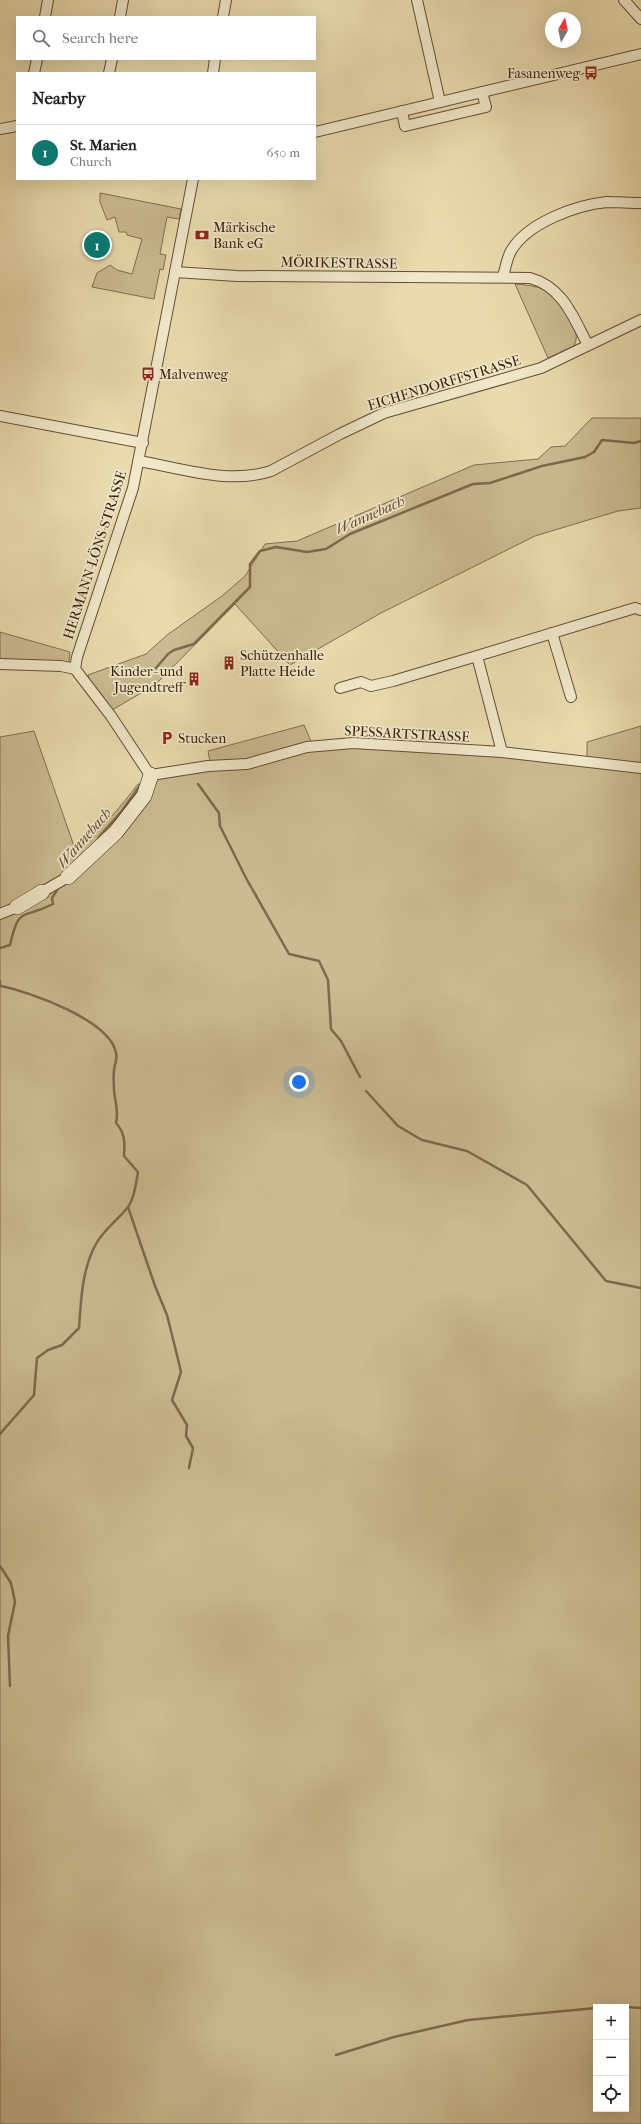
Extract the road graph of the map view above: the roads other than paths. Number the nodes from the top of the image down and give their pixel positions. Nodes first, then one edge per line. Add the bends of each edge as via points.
1 (48, 0) edge
2 (124, 0) edge
3 (226, 0) edge
4 (417, 0) edge
5 (624, 0) edge
6 (45, 16) edge
7 (120, 16) edge
8 (223, 16) edge
9 (641, 19) edge
10 (641, 54) edge
11 (37, 60) edge
12 (112, 60) edge
13 (215, 60) edge
14 (34, 72) edge
15 (109, 72) edge
16 (213, 72) edge
17 (482, 92) junction
18 (440, 102) junction
19 (402, 111) junction
20 (16, 126) edge
21 (0, 129) edge
22 (316, 132) edge
23 (193, 180) edge
24 (641, 203) edge
25 (175, 272) junction
26 (503, 277) junction
27 (641, 320) edge
28 (588, 345) junction
29 (0, 416) edge
30 (143, 443) junction
31 (139, 461) junction
32 (641, 610) edge
33 (552, 633) junction
34 (477, 656) junction
35 (0, 664) edge
36 (75, 669) junction
37 (340, 688) dead end
38 (572, 697) dead end
39 (502, 752) junction
40 (641, 768) edge
41 (151, 775) junction
42 (68, 877) joint
43 (42, 892) joint
44 (17, 907) joint
45 (0, 914) edge

1 - 6 street
2 - 7 street
3 - 8 street
4 - 18 street
5 - 9 street
10 - 17 street
11 - 14 street
12 - 15 street
13 - 16 street
17 - 18 street
17 - 19 street via 486,107 405,126
18 - 19 street
19 - 22 street
20 - 21 street
23 - 25 street, HERMANN-LÖNS-STRASSE
24 - 26 street via 607,202 578,208 544,222 523,235 510,251
25 - 26 street, MÖRIKESTRASSE via 237,276
25 - 30 street, HERMANN-LÖNS-STRASSE
26 - 28 street, MÖRIKESTRASSE via 530,278 551,287 566,303
27 - 28 street, EICHENDORFFSTRASSE
28 - 31 street, EICHENDORFFSTRASSE via 541,368 384,414 260,475 222,476
29 - 30 street
30 - 31 street, HERMANN-LÖNS-STRASSE
31 - 36 street, HERMANN-LÖNS-STRASSE via 130,500
32 - 33 street via 635,608
33 - 34 street
33 - 38 street
34 - 37 street via 371,686 361,682
34 - 39 street
35 - 36 street via 61,666
36 - 41 street via 112,716
39 - 40 street, SPESSARTSTRASSE
39 - 41 street, SPESSARTSTRASSE via 353,743 307,747 247,764 208,766
41 - 42 street via 144,796 116,832
42 - 43 street
43 - 44 street
44 - 45 street

